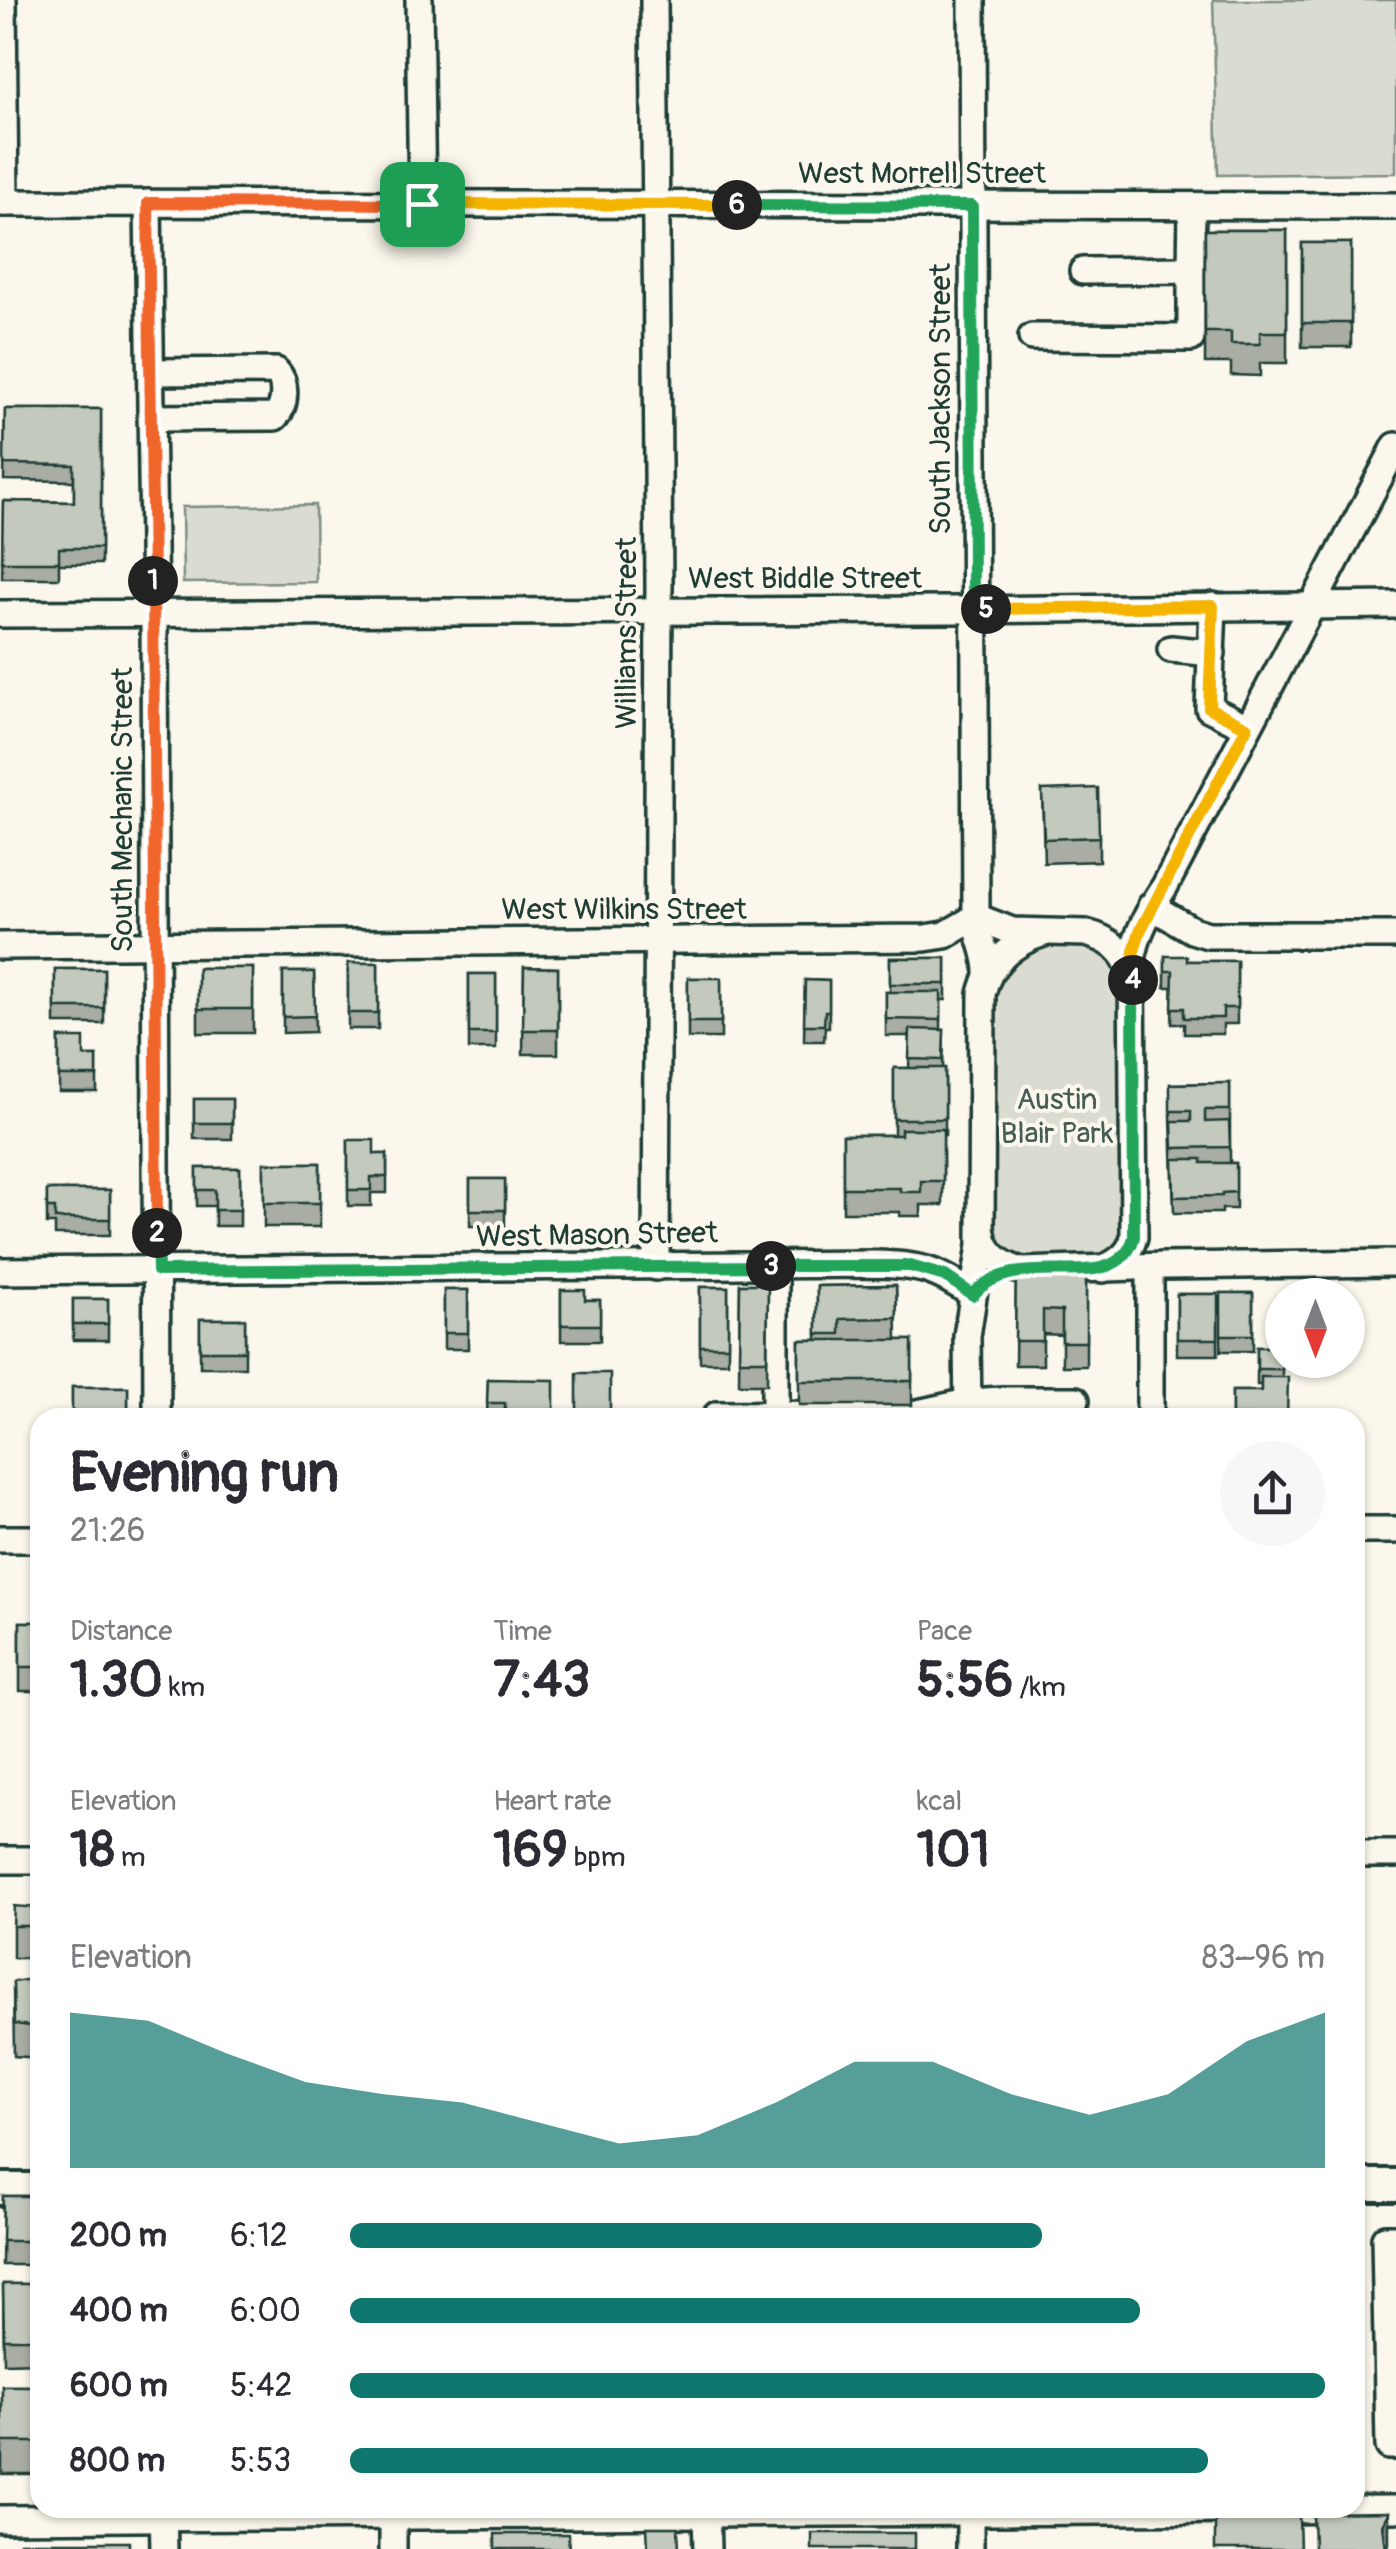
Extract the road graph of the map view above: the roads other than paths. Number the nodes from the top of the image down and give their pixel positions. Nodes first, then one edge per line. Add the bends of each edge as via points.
1 (3, 0) edge
2 (419, 0) edge
3 (654, 0) edge
4 (972, 0) edge
5 (3, 203) edge
6 (148, 203) junction
7 (422, 204) junction
8 (656, 205) junction
9 (972, 206) junction
10 (1192, 206) junction
11 (1396, 206) edge
12 (1191, 270) junction
13 (1083, 271) dead end
14 (1032, 336) dead end
15 (151, 372) junction
16 (152, 418) junction
17 (1396, 446) edge
18 (1312, 605) junction
19 (1396, 605) edge
20 (1213, 606) junction
21 (973, 610) junction
22 (659, 611) junction
23 (154, 613) junction
24 (0, 614) edge
25 (1171, 649) dead end
26 (1212, 653) junction
27 (1247, 727) junction
28 (1152, 906) junction
29 (976, 917) junction
30 (1044, 933) junction
31 (1086, 933) junction
32 (1396, 935) edge
33 (656, 941) junction
34 (156, 945) junction
35 (0, 946) edge
36 (988, 975) junction
37 (1132, 976) junction
38 (982, 1228) junction
39 (1134, 1237) junction
40 (1396, 1264) edge
41 (775, 1266) junction
42 (1158, 1266) junction
43 (656, 1267) junction
44 (1103, 1269) junction
45 (158, 1271) junction
46 (1022, 1271) junction
47 (0, 1272) edge
48 (973, 1295) junction
49 (1076, 1400) dead end
50 (157, 1408) edge
51 (775, 1408) edge
52 (968, 1408) edge
53 (975, 1408) edge
54 (1151, 1408) edge
55 (1365, 1530) edge
56 (1396, 1530) edge
57 (30, 1539) edge
58 (0, 1540) edge
59 (1365, 1854) edge
60 (1396, 1854) edge
61 (0, 1860) edge
62 (30, 1860) edge
63 (1365, 2185) edge
64 (1396, 2185) edge
65 (0, 2189) edge
66 (30, 2189) edge
67 (1396, 2238) edge
68 (1396, 2446) edge
69 (1365, 2509) edge
70 (1396, 2509) edge
71 (30, 2517) edge
72 (0, 2518) edge
73 (163, 2518) edge
74 (383, 2518) edge
75 (706, 2518) edge
76 (970, 2518) edge
77 (164, 2549) edge
78 (393, 2549) edge
79 (707, 2549) edge
80 (970, 2549) edge

1 - 5 street
2 - 7 street
3 - 8 street, Williams Street
4 - 9 street, South Jackson Street
5 - 6 street, West Morrell Street
6 - 7 street, West Morrell Street
6 - 15 street, South Mechanic Street
7 - 8 street, West Morrell Street
8 - 9 street, West Morrell Street
8 - 22 street, Williams Street
9 - 10 street, West Morrell Street
9 - 21 street, South Jackson Street
10 - 11 street, West Morrell Street
10 - 12 street
12 - 13 street
12 - 14 street via 1191,338
15 - 16 street, South Mechanic Street
15 - 16 street via 276,371 283,404 275,417
16 - 23 street, South Mechanic Street
17 - 18 street
18 - 19 street, West Biddle Street
18 - 20 street, West Biddle Street
18 - 27 street
20 - 21 street, West Biddle Street
20 - 26 street
21 - 22 street, West Biddle Street
21 - 29 street, South Jackson Street
22 - 23 street, West Biddle Street
22 - 33 street, Williams Street
23 - 24 street, West Biddle Street
23 - 34 street, South Mechanic Street
25 - 26 street
26 - 27 street via 1209,708
27 - 28 street
28 - 31 street via 1123,927
28 - 32 street via 1208,934
28 - 37 street
29 - 30 street via 1012,931
29 - 33 street, West Wilkins Street via 925,938
29 - 36 street, South Jackson Street
30 - 31 street
30 - 36 street via 1009,950
31 - 37 street via 1121,951
33 - 34 street, West Wilkins Street
33 - 43 street, Williams Street
34 - 35 street, West Wilkins Street
34 - 45 street, South Mechanic Street
36 - 38 street, South Jackson Street via 980,1006
37 - 39 street
38 - 46 street via 996,1258
38 - 48 street, South Jackson Street
39 - 42 street
39 - 44 street via 1127,1253
40 - 42 street
41 - 43 street, West Mason Street
41 - 48 street, West Mason Street via 910,1266 945,1276
41 - 51 street
42 - 44 street
42 - 54 street
43 - 45 street, West Mason Street
44 - 46 street
45 - 47 street, West Mason Street
45 - 50 street, South Mechanic Street
46 - 48 street via 992,1278
48 - 52 street, South Jackson Street
49 - 53 street via 1002,1400
55 - 56 street
57 - 58 street
59 - 60 street
61 - 62 street
63 - 64 main road
65 - 66 main road
67 - 68 street via 1385,2238 1389,2446
69 - 70 street
71 - 72 street
73 - 77 street
74 - 78 street
75 - 79 street
76 - 80 street

